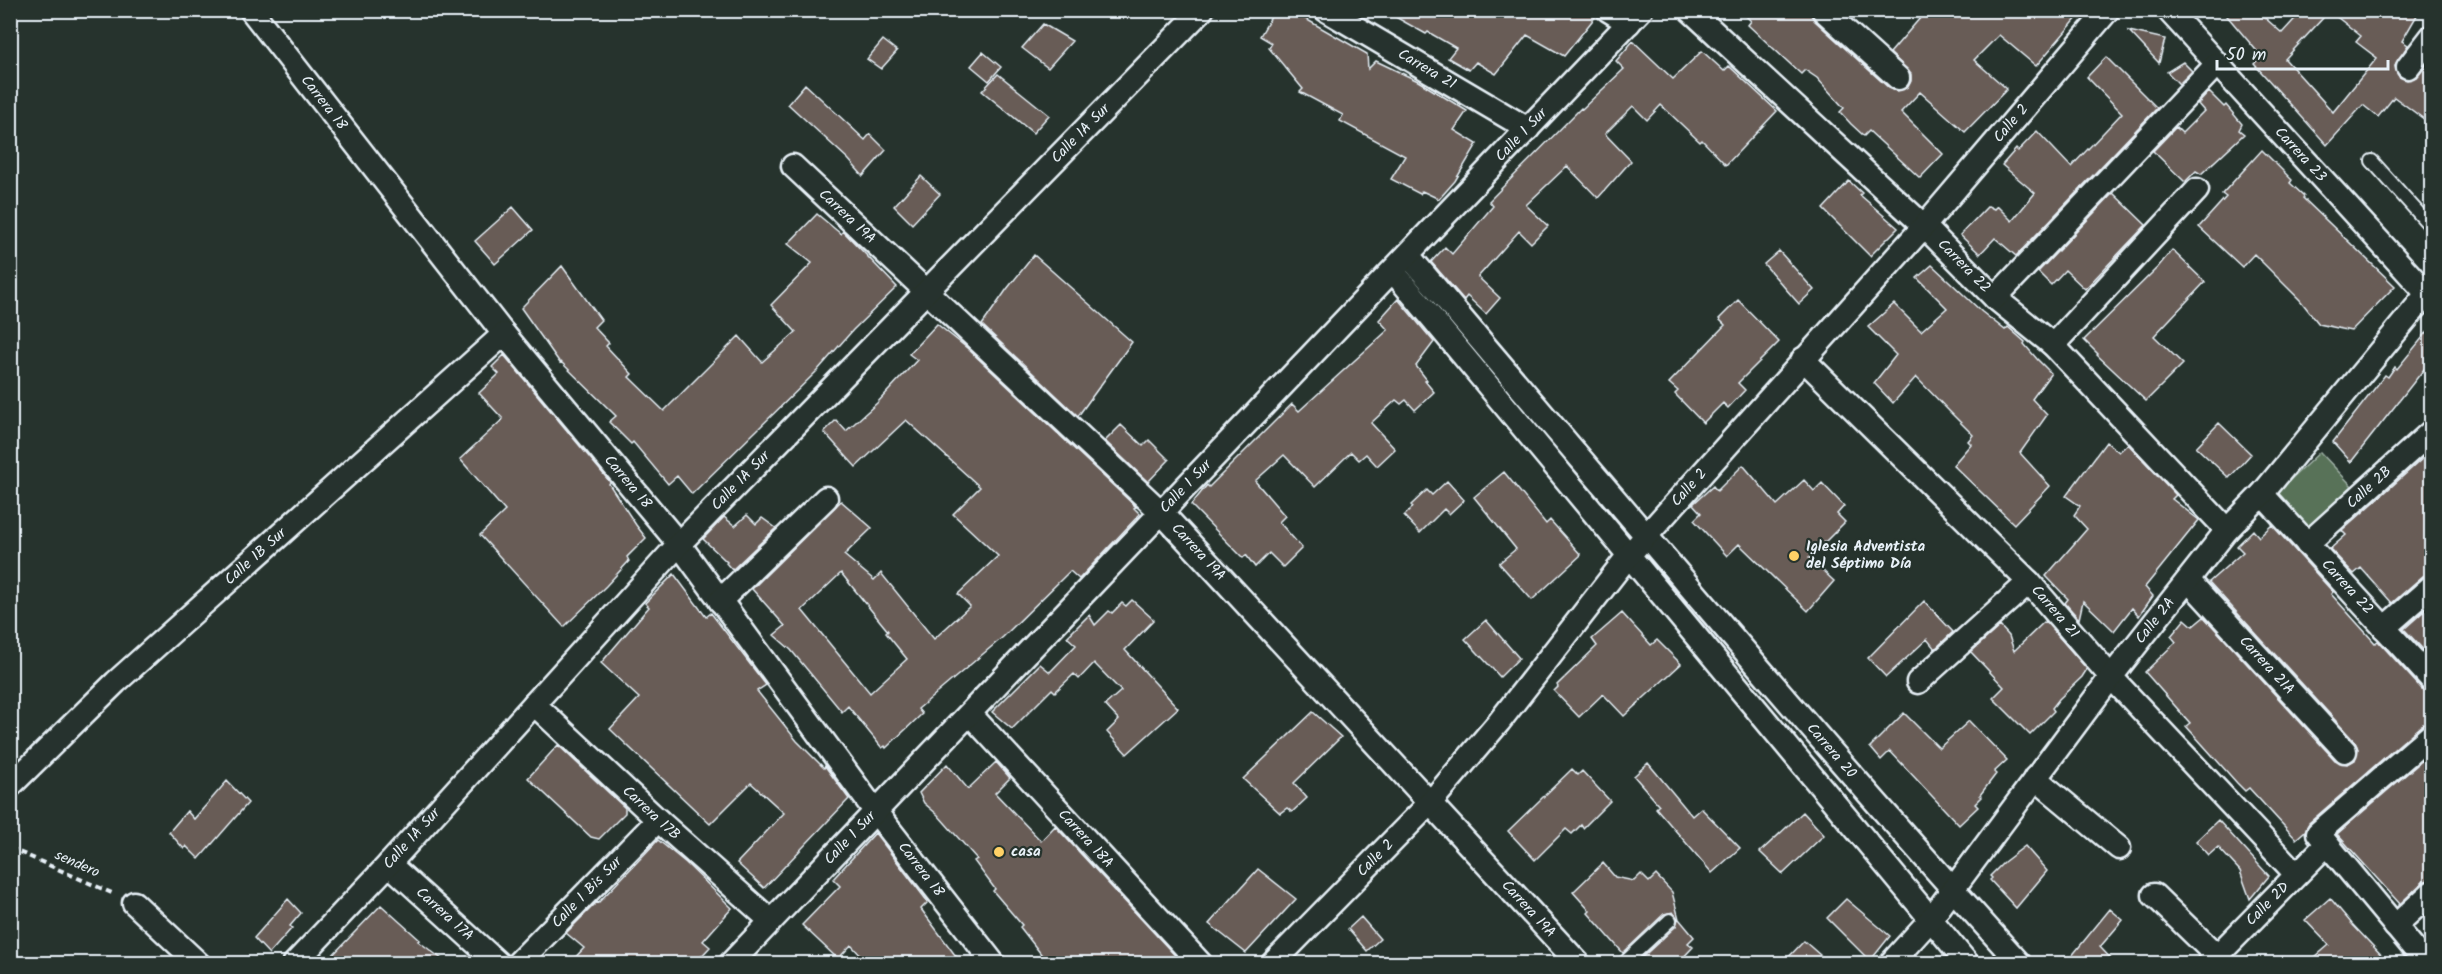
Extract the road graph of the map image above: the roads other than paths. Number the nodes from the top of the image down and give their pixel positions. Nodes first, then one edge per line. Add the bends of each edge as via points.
1 (251, 10) edge
2 (1202, 10) edge
3 (1326, 10) edge
4 (1608, 10) edge
5 (1690, 10) edge
6 (1823, 10) edge
7 (2108, 10) edge
8 (2168, 10) edge
9 (1635, 17) edge
10 (2432, 36) edge
11 (2217, 64) junction
12 (2408, 67) dead end
13 (1898, 78) dead end
14 (1528, 129) junction
15 (2372, 161) dead end
16 (793, 166) dead end
17 (2198, 190) dead end
18 (1924, 226) junction
19 (2432, 228) edge
20 (1400, 263) junction
21 (926, 290) junction
22 (2430, 294) edge
23 (1995, 298) junction
24 (504, 334) junction
25 (2053, 345) junction
26 (1803, 359) junction
27 (2432, 431) edge
28 (2262, 494) junction
29 (826, 498) dead end
30 (1162, 513) junction
31 (2227, 530) junction
32 (1646, 536) junction
33 (679, 544) junction
34 (2307, 544) junction
35 (1629, 555) junction
36 (2188, 580) junction
37 (2029, 582) junction
38 (2432, 586) edge
39 (720, 601) junction
40 (2384, 628) junction
41 (2111, 677) junction
42 (2432, 680) edge
43 (1918, 682) dead end
44 (534, 704) junction
45 (970, 714) junction
46 (2432, 734) edge
47 (2345, 751) dead end
48 (2036, 778) junction
49 (10, 786) edge
50 (1431, 802) junction
51 (875, 811) junction
52 (658, 820) junction
53 (2322, 838) junction
54 (2119, 848) dead end
55 (389, 864) junction
56 (2296, 874) junction
57 (1952, 889) junction
58 (2432, 892) edge
59 (2154, 895) dead end
60 (134, 903) road end
61 (1670, 920) dead end
62 (1930, 920) junction
63 (771, 921) junction
64 (2395, 926) junction
65 (2217, 961) edge
66 (199, 963) edge
67 (294, 963) edge
68 (499, 963) edge
69 (517, 963) edge
70 (730, 963) edge
71 (994, 963) edge
72 (1201, 963) edge
73 (1272, 963) edge
74 (1579, 963) edge
75 (1623, 963) edge
76 (1890, 963) edge
77 (1968, 963) edge
78 (2020, 963) edge
79 (2427, 963) edge

1 - 24 street, Carrera 18
2 - 21 street, Calle 1A Sur
3 - 14 street, Carrera 21
4 - 9 street
5 - 18 street, Carrera 22
6 - 13 street
7 - 18 street, Calle 2
8 - 11 street, Carrera 23
9 - 14 street, Calle 1 Sur
10 - 12 street
11 - 22 street, Carrera 23
11 - 23 street
14 - 20 street, Calle 1 Sur
15 - 19 lane
16 - 21 street, Carrera 19A
17 - 25 street
18 - 23 street, Carrera 22
18 - 26 street, Calle 2
20 - 30 street, Calle 1 Sur
20 - 32 street, Carrera 20
20 - 35 street, Carrera 20
21 - 30 street, Carrera 19A
21 - 33 street, Calle 1A Sur
22 - 28 street, Calle 2A
23 - 25 street, Carrera 22
24 - 33 street, Carrera 18
24 - 49 street, Calle 1B Sur via 116,682
25 - 31 street, Carrera 22
26 - 32 street, Calle 2
26 - 37 street, Carrera 21
27 - 34 street, Calle 2B
28 - 31 street, Calle 2A
28 - 34 street, Carrera 22
29 - 39 street
30 - 45 street, Calle 1 Sur
30 - 50 street, Carrera 19A
31 - 36 street, Calle 2A
32 - 35 street, Calle 2
32 - 57 street, Carrera 20
33 - 39 street, Carrera 18
33 - 44 street, Calle 1A Sur
34 - 40 street, Carrera 22
35 - 50 street, Calle 2
35 - 62 street, Carrera 20
36 - 41 street, Calle 2A
36 - 47 street, Carrera 21A
37 - 41 street, Carrera 21
37 - 43 street
38 - 40 street
39 - 51 street, Carrera 18
40 - 42 street, Carrera 22
41 - 48 street, Calle 2A
41 - 56 street, Carrera 21
44 - 52 street, Carrera 17B
44 - 55 street, Calle 1A Sur
45 - 51 street, Calle 1 Sur
45 - 72 street, Carrera 18A
46 - 53 street, Calle 2D
48 - 54 street
48 - 57 street, Calle 2A
50 - 73 street, Calle 2
50 - 74 street, Carrera 19A
51 - 63 street, Calle 1 Sur
51 - 71 street, Carrera 18
52 - 63 street, Carrera 17B
52 - 69 street, Calle 1 Bis Sur
53 - 56 street, Calle 2D
53 - 64 street
55 - 67 street, Calle 1A Sur
55 - 68 street, Carrera 17A
56 - 65 street, Calle 2D
57 - 62 street, Calle 2A
57 - 78 street, Carrera 20
58 - 64 street
59 - 65 street
60 - 66 street
61 - 75 lane
62 - 76 street, Calle 2A
62 - 77 street, Carrera 20
63 - 70 street, Calle 1 Sur
64 - 79 street

